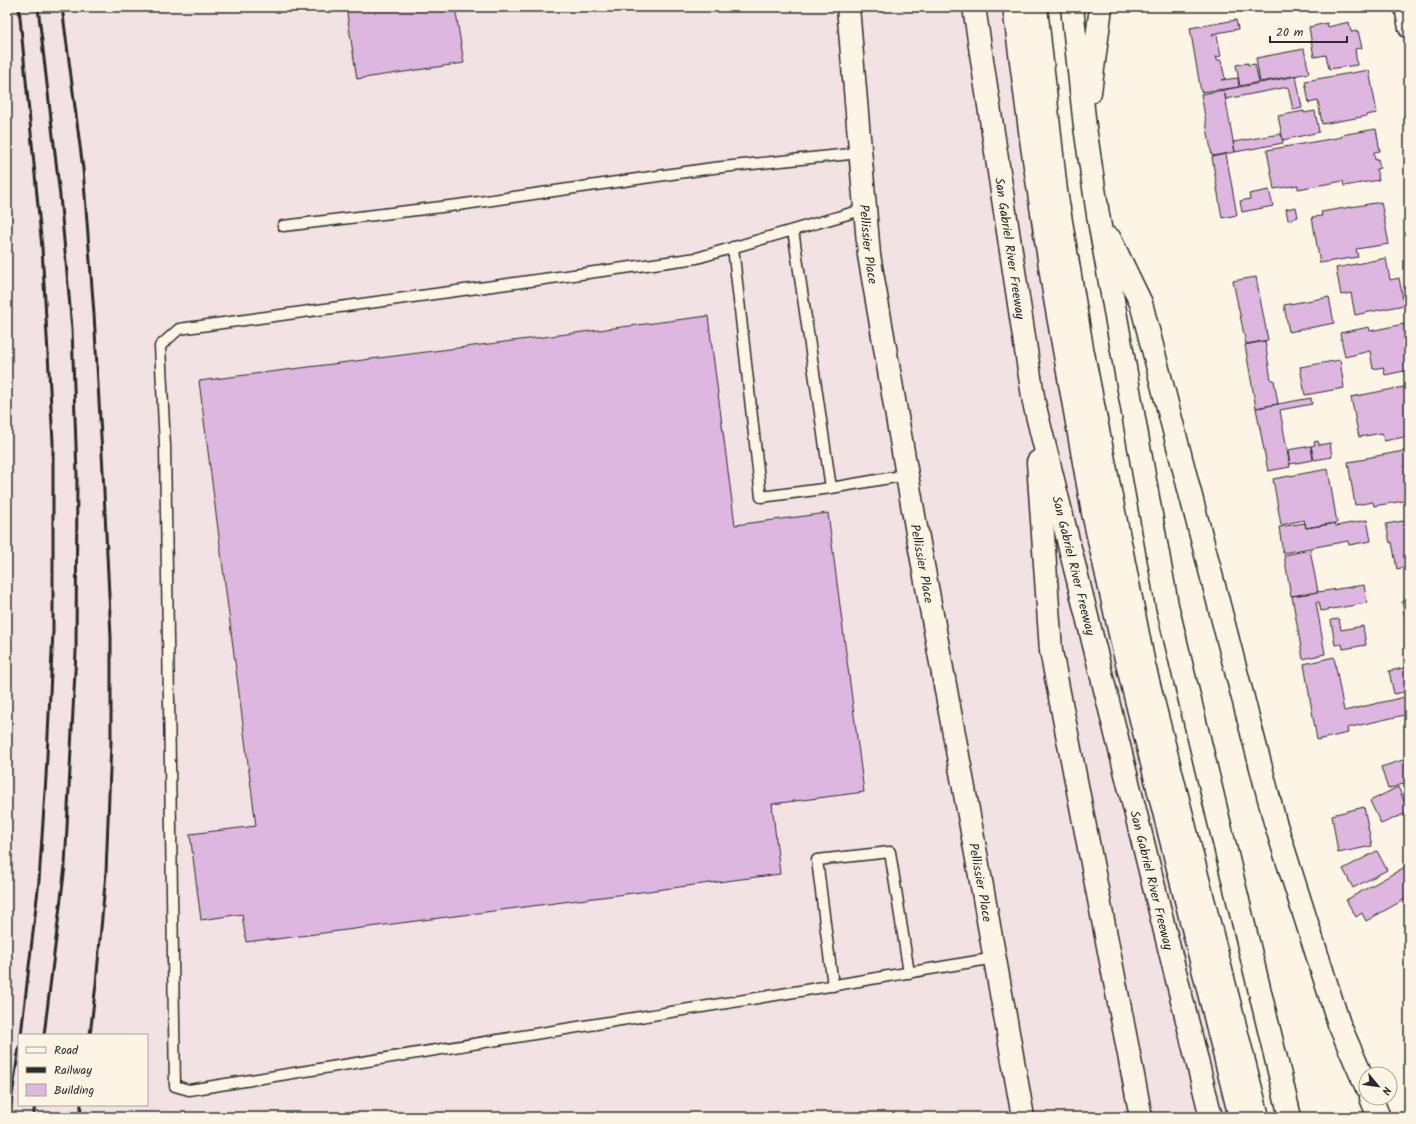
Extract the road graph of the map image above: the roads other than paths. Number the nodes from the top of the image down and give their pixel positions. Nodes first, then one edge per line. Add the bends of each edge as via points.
1 (848, 7) edge
2 (974, 7) edge
3 (1014, 7) edge
4 (1036, 7) edge
5 (1072, 7) edge
6 (1101, 7) edge
7 (1405, 7) edge
8 (1409, 28) edge
9 (1085, 127) junction
10 (860, 153) junction
11 (865, 208) junction
12 (1098, 215) junction
13 (283, 226) dead end
14 (793, 230) junction
15 (733, 248) junction
16 (1034, 403) junction
17 (906, 475) junction
18 (831, 488) junction
19 (995, 958) junction
20 (909, 972) junction
21 (833, 986) junction
22 (1358, 1068) edge
23 (1374, 1106) edge
24 (1023, 1117) edge
25 (1141, 1117) edge
26 (1212, 1117) edge
27 (1240, 1117) edge
28 (1258, 1117) edge
29 (1290, 1117) edge
30 (1379, 1117) edge

1 - 10 main road, Pellissier Place
2 - 16 main road, San Gabriel River Freeway
3 - 27 main road via 1054,293 1093,513
4 - 28 main road via 1056,191 1080,340 1142,657
5 - 9 main road
6 - 9 main road
7 - 8 street
9 - 12 main road
10 - 11 main road, Pellissier Place
10 - 13 lane via 713,168 458,205
11 - 14 lane
11 - 17 main road, Pellissier Place via 869,255
12 - 22 main road via 1141,303 1275,822 1339,1024
12 - 29 main road via 1167,605
14 - 15 lane
14 - 18 lane
15 - 18 lane via 761,497
15 - 21 lane via 697,258 179,329 160,346 165,446 175,1086 189,1090
16 - 25 main road via 1051,651
16 - 26 main road, San Gabriel River Freeway
17 - 18 lane
17 - 19 main road, Pellissier Place
19 - 20 lane
19 - 24 main road, Pellissier Place
20 - 21 lane
20 - 21 lane via 890,852 817,860
23 - 30 main road

